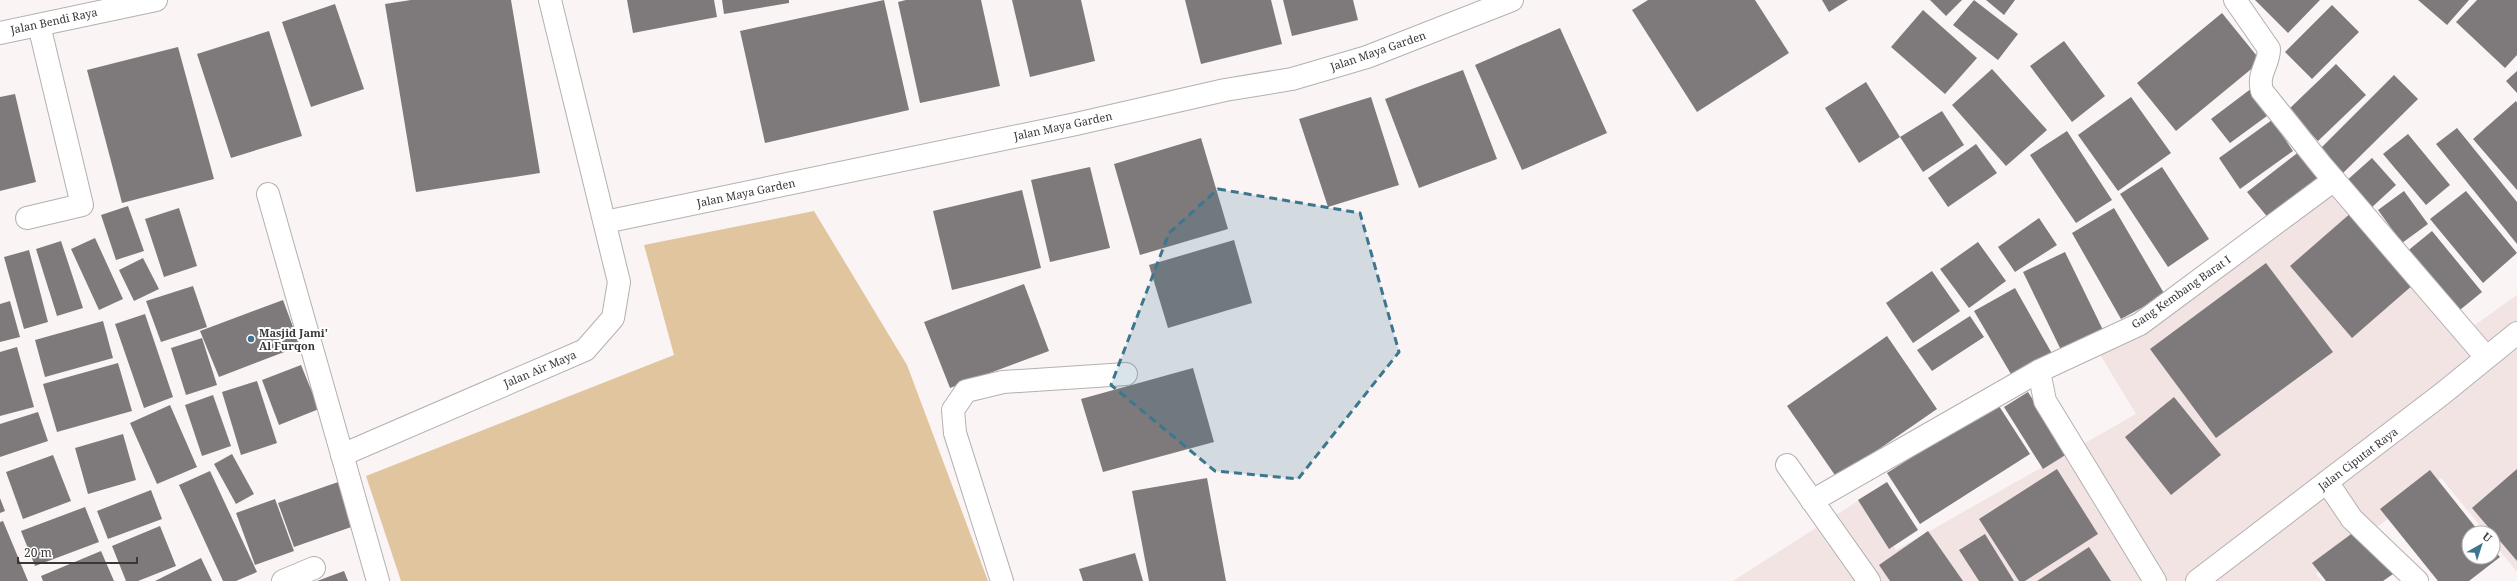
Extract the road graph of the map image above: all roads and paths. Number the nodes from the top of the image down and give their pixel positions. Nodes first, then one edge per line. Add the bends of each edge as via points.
1 (156, 0) edge
2 (550, 0) edge
3 (1512, 0) edge
4 (2235, 0) edge
5 (38, 25) junction
6 (0, 33) edge
7 (2334, 180) junction
8 (268, 194) dead end
9 (27, 218) dead end
10 (605, 222) junction
11 (2517, 333) edge
12 (2486, 357) junction
13 (2039, 371) junction
14 (1126, 374) dead end
15 (342, 454) junction
16 (1787, 465) dead end
17 (2328, 482) junction
18 (1812, 501) junction
19 (314, 568) dead end
20 (283, 581) edge
21 (378, 581) edge
22 (1002, 581) edge
23 (1869, 581) edge
24 (2155, 581) edge
25 (2197, 581) edge
26 (2417, 581) edge

1 - 5 street, Jalan Bendi Raya
2 - 10 street, Jalan Air Maya
3 - 10 street, Jalan Maya Garden via 1367,57 1292,78 1225,90 1076,124
4 - 7 street via 2269,49 2269,56 2259,81 2262,91
5 - 6 street, Jalan Bendi Raya
5 - 9 street via 82,205
7 - 12 street
7 - 13 street, Gang Kembang Barat I via 2140,324
8 - 15 street
10 - 15 street, Jalan Air Maya via 619,282 613,318 585,350
11 - 12 street, Jalan Ciputat Raya
12 - 17 street, Jalan Ciputat Raya
13 - 18 street, Gang Kembang Barat I
13 - 24 street via 2045,401
14 - 22 street via 1003,382 966,391 953,410 955,433
15 - 21 street
16 - 18 street
17 - 25 street, Jalan Ciputat Raya
17 - 26 street via 2352,519
18 - 23 street
19 - 20 street

